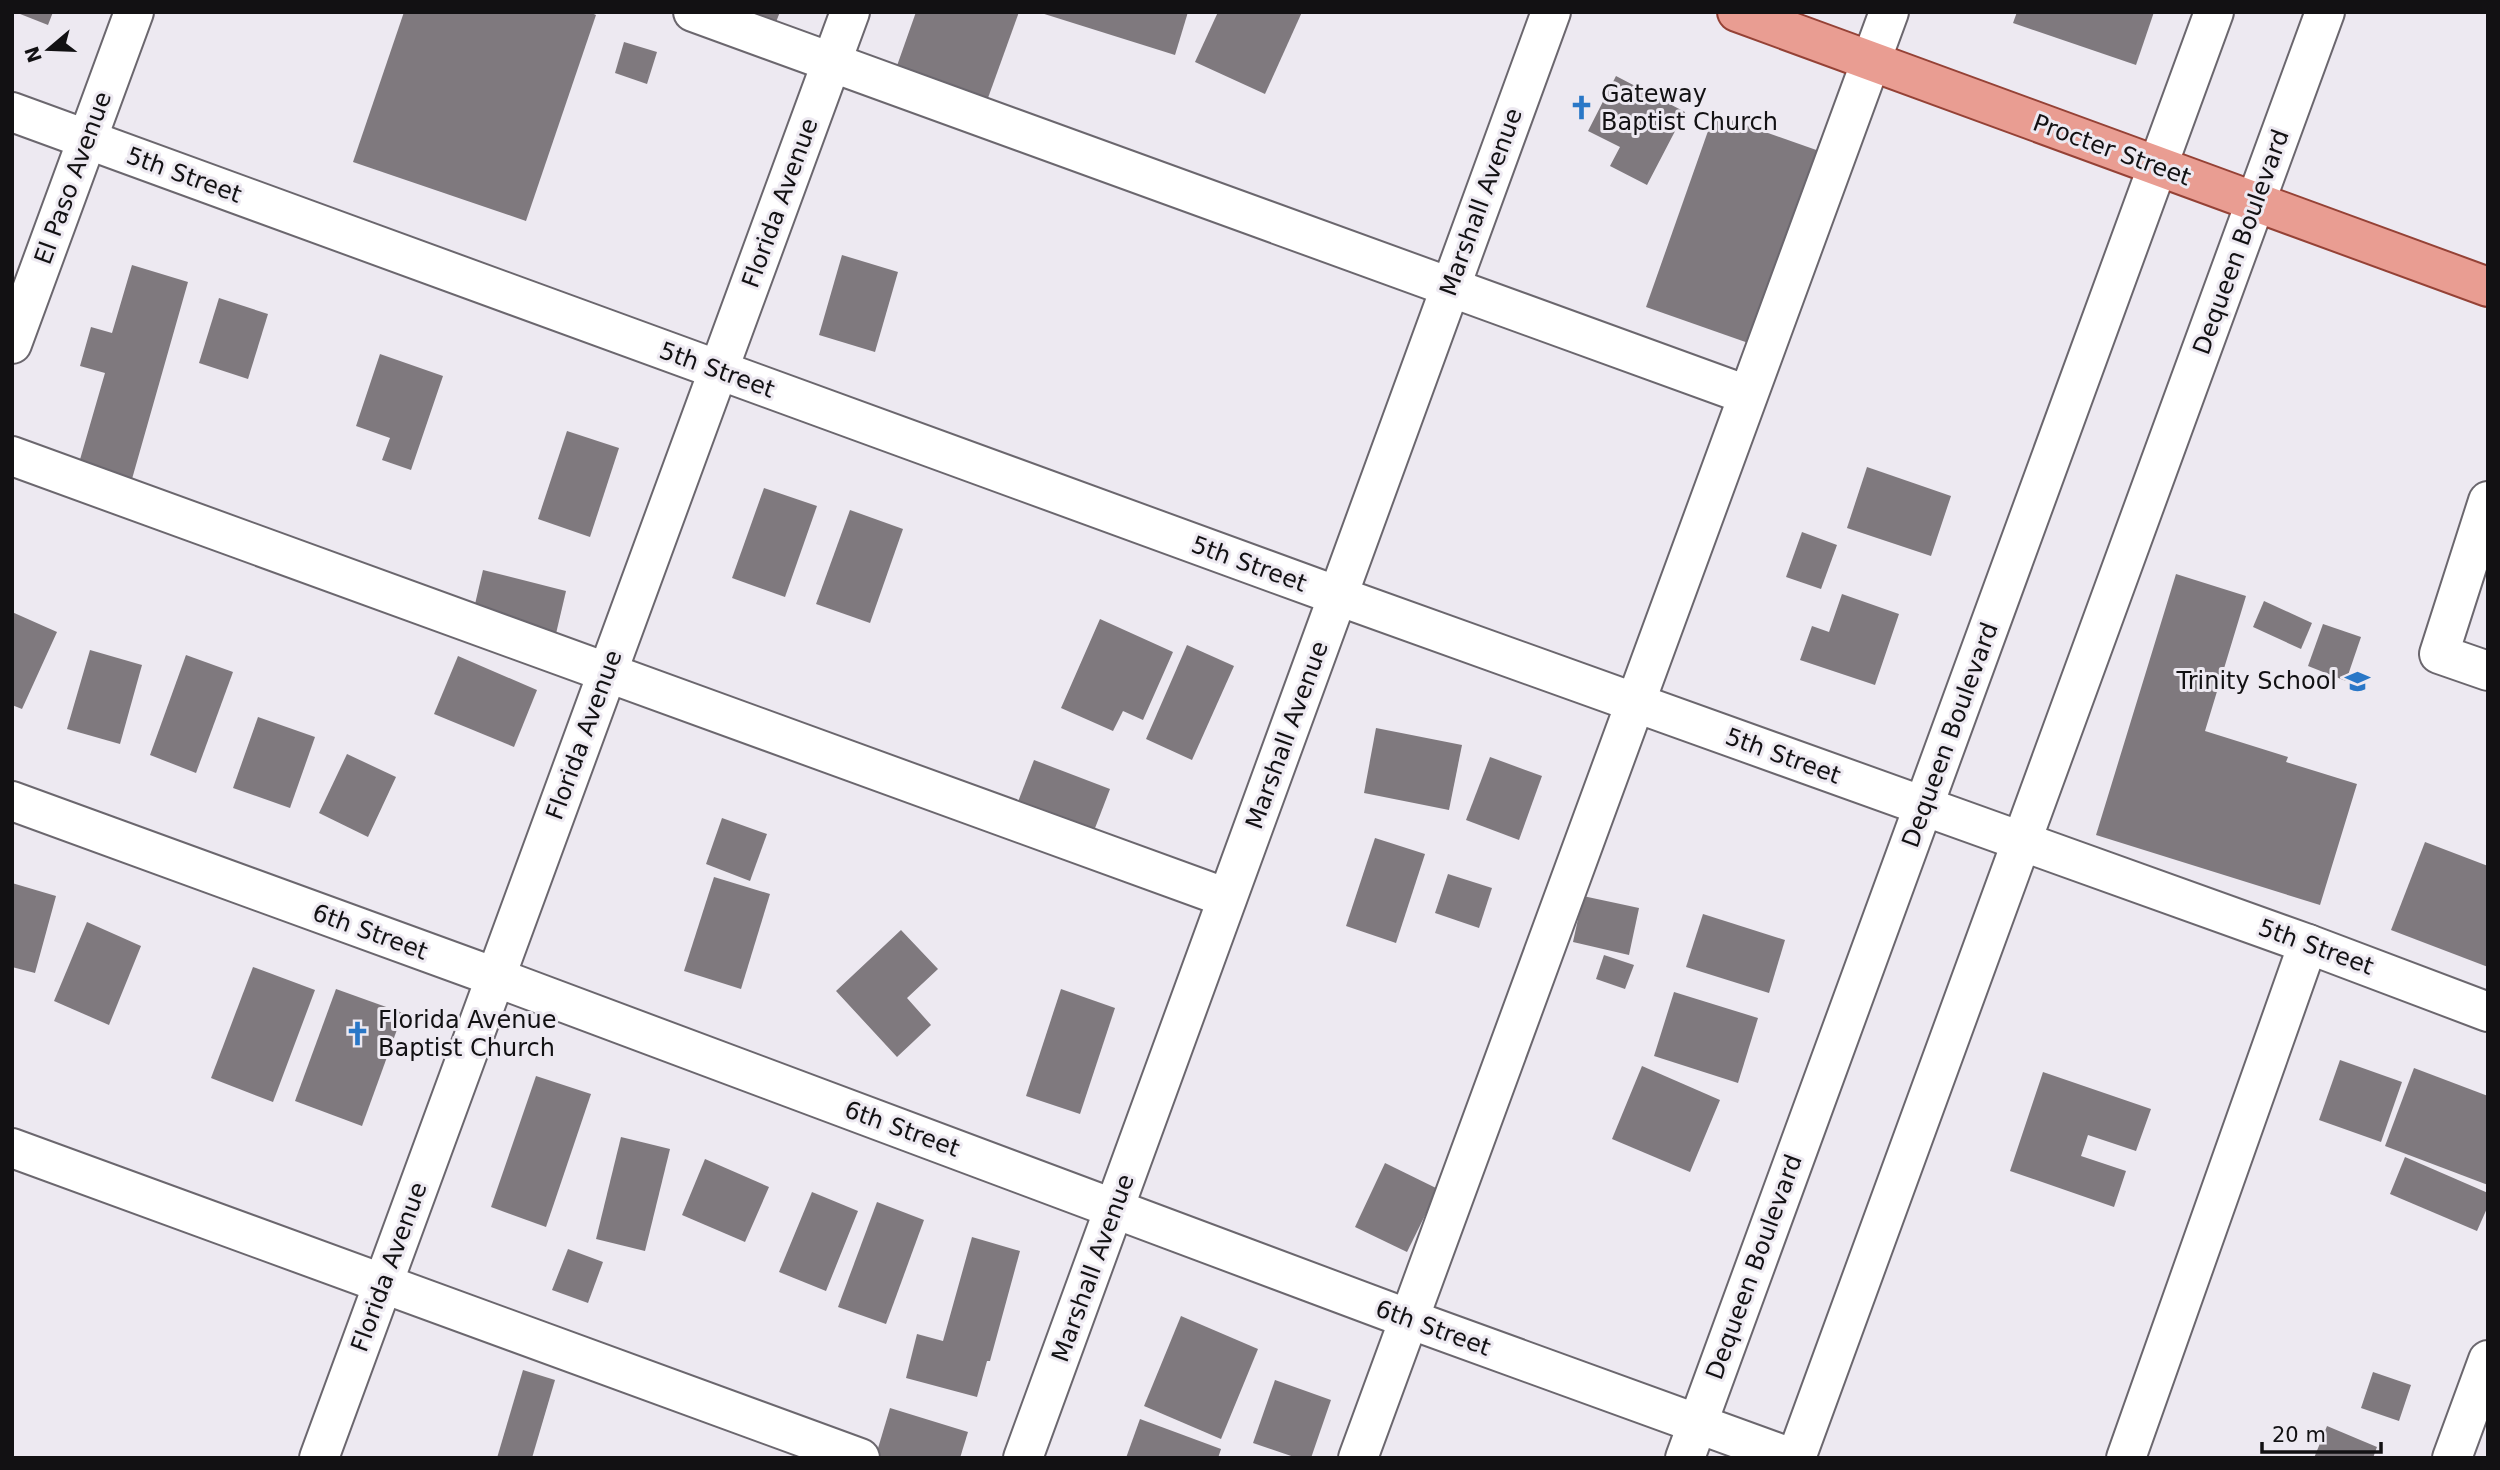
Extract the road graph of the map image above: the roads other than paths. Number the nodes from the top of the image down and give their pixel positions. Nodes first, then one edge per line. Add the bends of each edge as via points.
1 (134, 12) edge
2 (693, 12) edge
3 (850, 12) edge
4 (1551, 12) edge
5 (1737, 12) edge
6 (1889, 12) edge
7 (2214, 12) edge
8 (2325, 12) edge
9 (1871, 62) junction
10 (831, 63) junction
11 (12, 112) edge
12 (87, 140) junction
13 (2158, 167) junction
14 (2256, 202) junction
15 (2488, 287) edge
16 (1450, 288) junction
17 (12, 344) edge
18 (718, 370) junction
19 (1747, 395) junction
20 (12, 456) edge
21 (2488, 501) edge
22 (1338, 596) junction
23 (2488, 671) edge
24 (606, 674) junction
25 (1635, 703) junction
26 (12, 801) edge
27 (1924, 807) junction
28 (2022, 841) junction
29 (1227, 898) junction
30 (2308, 944) junction
31 (495, 977) junction
32 (2488, 1012) edge
33 (12, 1148) edge
34 (1115, 1208) junction
35 (383, 1283) junction
36 (1409, 1319) junction
37 (2488, 1360) edge
38 (1691, 1441) edge
39 (318, 1458) edge
40 (860, 1458) edge
41 (1023, 1458) edge
42 (1358, 1458) edge
43 (1794, 1458) edge
44 (2126, 1458) edge
45 (2452, 1458) edge

1 - 12 street, El Paso Avenue
2 - 10 street
3 - 10 street, Florida Avenue
4 - 16 street, Marshall Avenue
5 - 9 main road, Procter Street
6 - 9 street
7 - 13 street, Dequeen Boulevard
8 - 14 street, Dequeen Boulevard
9 - 13 main road, Procter Street
9 - 19 street
10 - 16 street
10 - 18 street, Florida Avenue
11 - 12 street, 5th Street
12 - 17 street, El Paso Avenue
12 - 18 street, 5th Street
13 - 14 main road, Procter Street
13 - 27 street, Dequeen Boulevard
14 - 15 main road, Procter Street
14 - 28 street, Dequeen Boulevard
16 - 19 street
16 - 22 street, Marshall Avenue
18 - 22 street, 5th Street
18 - 24 street, Florida Avenue
19 - 25 street
20 - 24 street
21 - 23 street via 2439,654
22 - 25 street, 5th Street
22 - 29 street, Marshall Avenue
24 - 29 street
24 - 31 street, Florida Avenue
25 - 27 street, 5th Street
25 - 36 street
26 - 31 street, 6th Street
27 - 28 street, 5th Street
27 - 38 street, Dequeen Boulevard
28 - 30 street, 5th Street
28 - 43 street, Dequeen Boulevard
29 - 34 street, Marshall Avenue
30 - 32 street, 5th Street
30 - 44 street
31 - 34 street, 6th Street
31 - 35 street, Florida Avenue
33 - 35 street
34 - 36 street, 6th Street
34 - 41 street, Marshall Avenue
35 - 39 street, Florida Avenue
35 - 40 street
36 - 38 street, 6th Street
36 - 42 street
37 - 45 street
38 - 43 street, 6th Street

